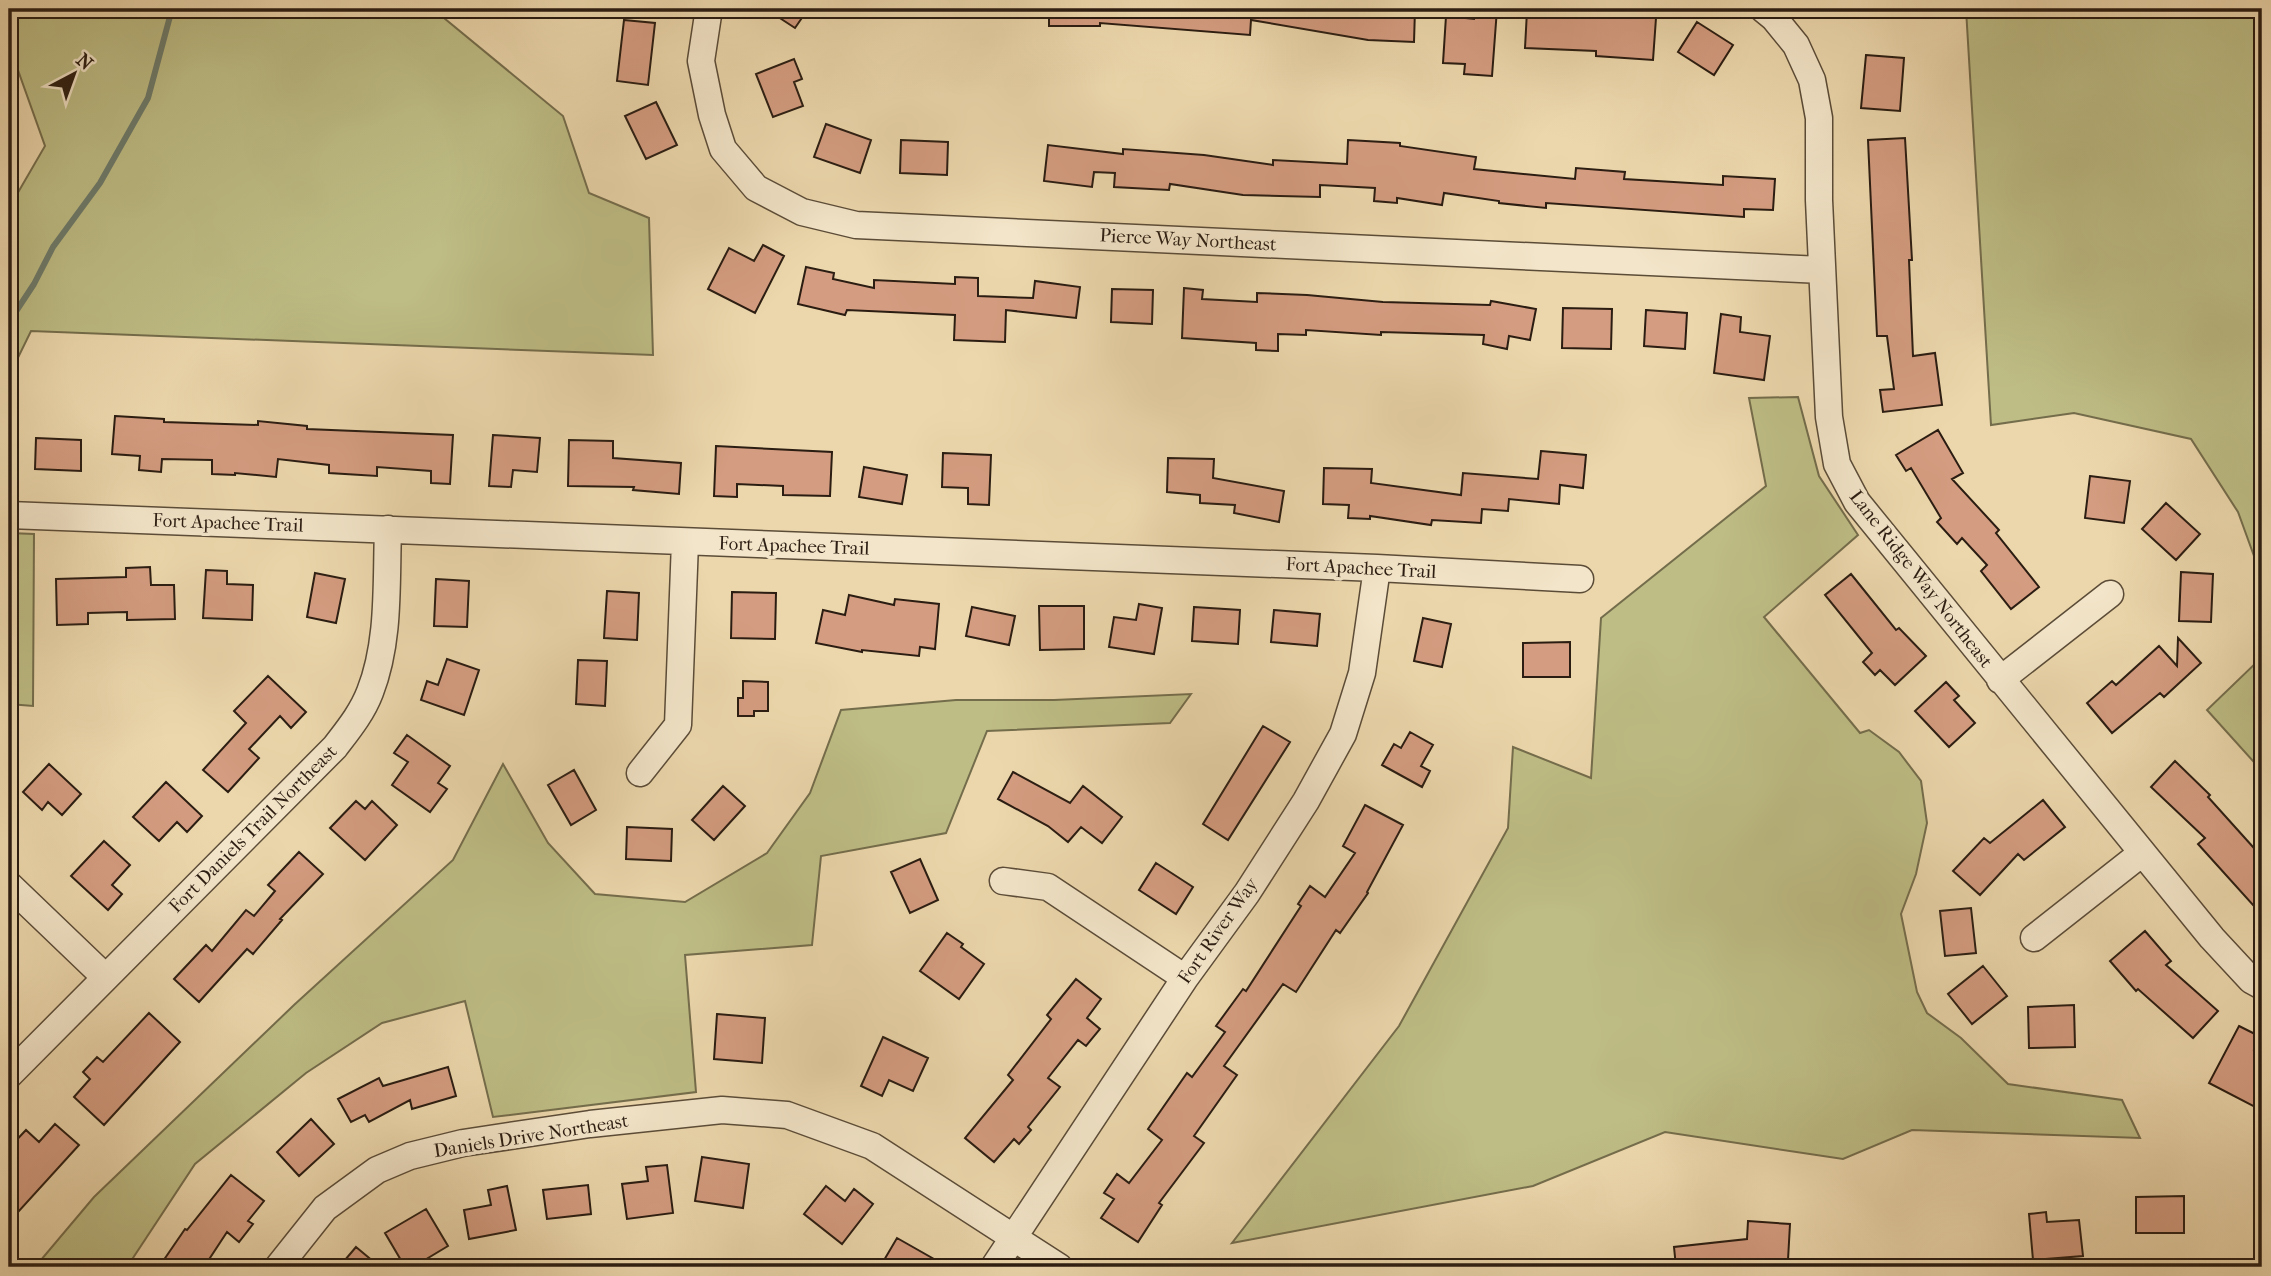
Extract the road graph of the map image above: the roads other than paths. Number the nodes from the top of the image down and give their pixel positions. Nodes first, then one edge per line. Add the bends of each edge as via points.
1 (711, 9) edge
2 (1763, 9) edge
3 (1822, 270) junction
4 (9, 515) edge
5 (388, 529) junction
6 (685, 542) junction
7 (1377, 568) junction
8 (1580, 579) dead end
9 (2110, 594) dead end
10 (2000, 680) junction
11 (640, 773) dead end
12 (2142, 853) junction
13 (1003, 881) dead end
14 (9, 885) edge
15 (2034, 938) dead end
16 (104, 977) junction
17 (1185, 978) junction
18 (2262, 986) edge
19 (9, 1075) edge
20 (1014, 1236) junction
21 (278, 1267) edge
22 (994, 1267) edge
23 (1059, 1267) edge

1 - 3 street, Pierce Way Northeast via 701,61 723,149 756,188 802,212 842,222
2 - 3 street, Lane Ridge Way Northeast via 1796,45 1812,80 1819,118
3 - 10 street, Lane Ridge Way Northeast via 1829,417 1837,464 1857,502
4 - 5 street, Fort Apachee Trail
5 - 6 street, Fort Apachee Trail
5 - 16 street, Fort Daniels Trail Northeast via 384,642 370,692 356,719 335,747
6 - 7 street, Fort Apachee Trail
6 - 11 street via 678,725
7 - 8 street, Fort Apachee Trail
7 - 17 street, Fort River Way via 1362,673 1343,734 1247,893
9 - 10 street
10 - 12 street, Lane Ridge Way Northeast
12 - 15 street
12 - 18 street, Lane Ridge Way Northeast via 2212,938
13 - 17 street via 1048,887
14 - 16 street
16 - 19 street, Fort Daniels Trail Northeast
17 - 20 street, Fort River Way
20 - 21 street, Daniels Drive Northeast via 872,1146 787,1115 722,1110 590,1124 463,1143 410,1156 377,1170 325,1208
20 - 22 street, Fort River Way
20 - 23 street, Daniels Drive Northeast

